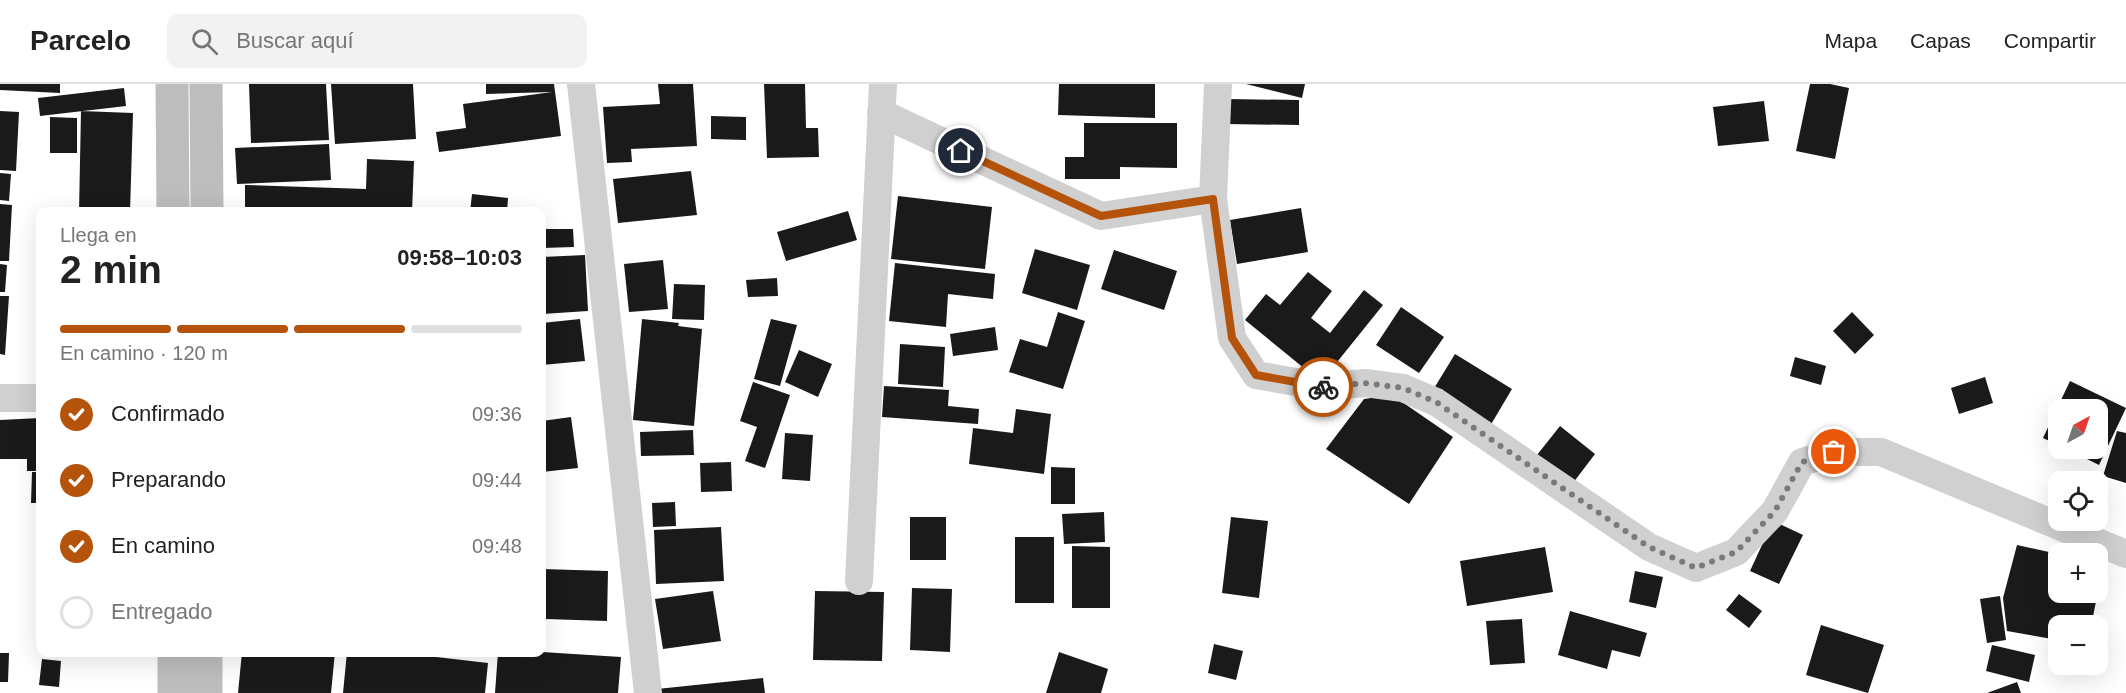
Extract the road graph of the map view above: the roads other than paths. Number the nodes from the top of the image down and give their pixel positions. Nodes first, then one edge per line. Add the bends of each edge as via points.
1 (172, 84) edge
2 (206, 84) edge
3 (581, 84) edge
4 (883, 84) edge
5 (1218, 84) edge
6 (881, 113) junction
7 (1213, 199) junction
8 (173, 207) edge
9 (207, 207) edge
10 (0, 398) edge
11 (36, 398) edge
12 (2126, 554) edge
13 (859, 581) dead end
14 (174, 657) edge
15 (206, 657) edge
16 (174, 693) edge
17 (206, 693) edge
18 (648, 693) edge

1 - 8 main road
2 - 9 main road
3 - 18 street
4 - 6 street
5 - 7 street
6 - 7 street via 1101,216
6 - 13 street
7 - 12 street via 1232,338 1256,375 1324,387 1365,383 1403,388 1436,402 1649,547 1696,568 1736,552 1775,511 1802,462 1834,452 1881,452
10 - 11 street
14 - 16 main road
15 - 17 main road

